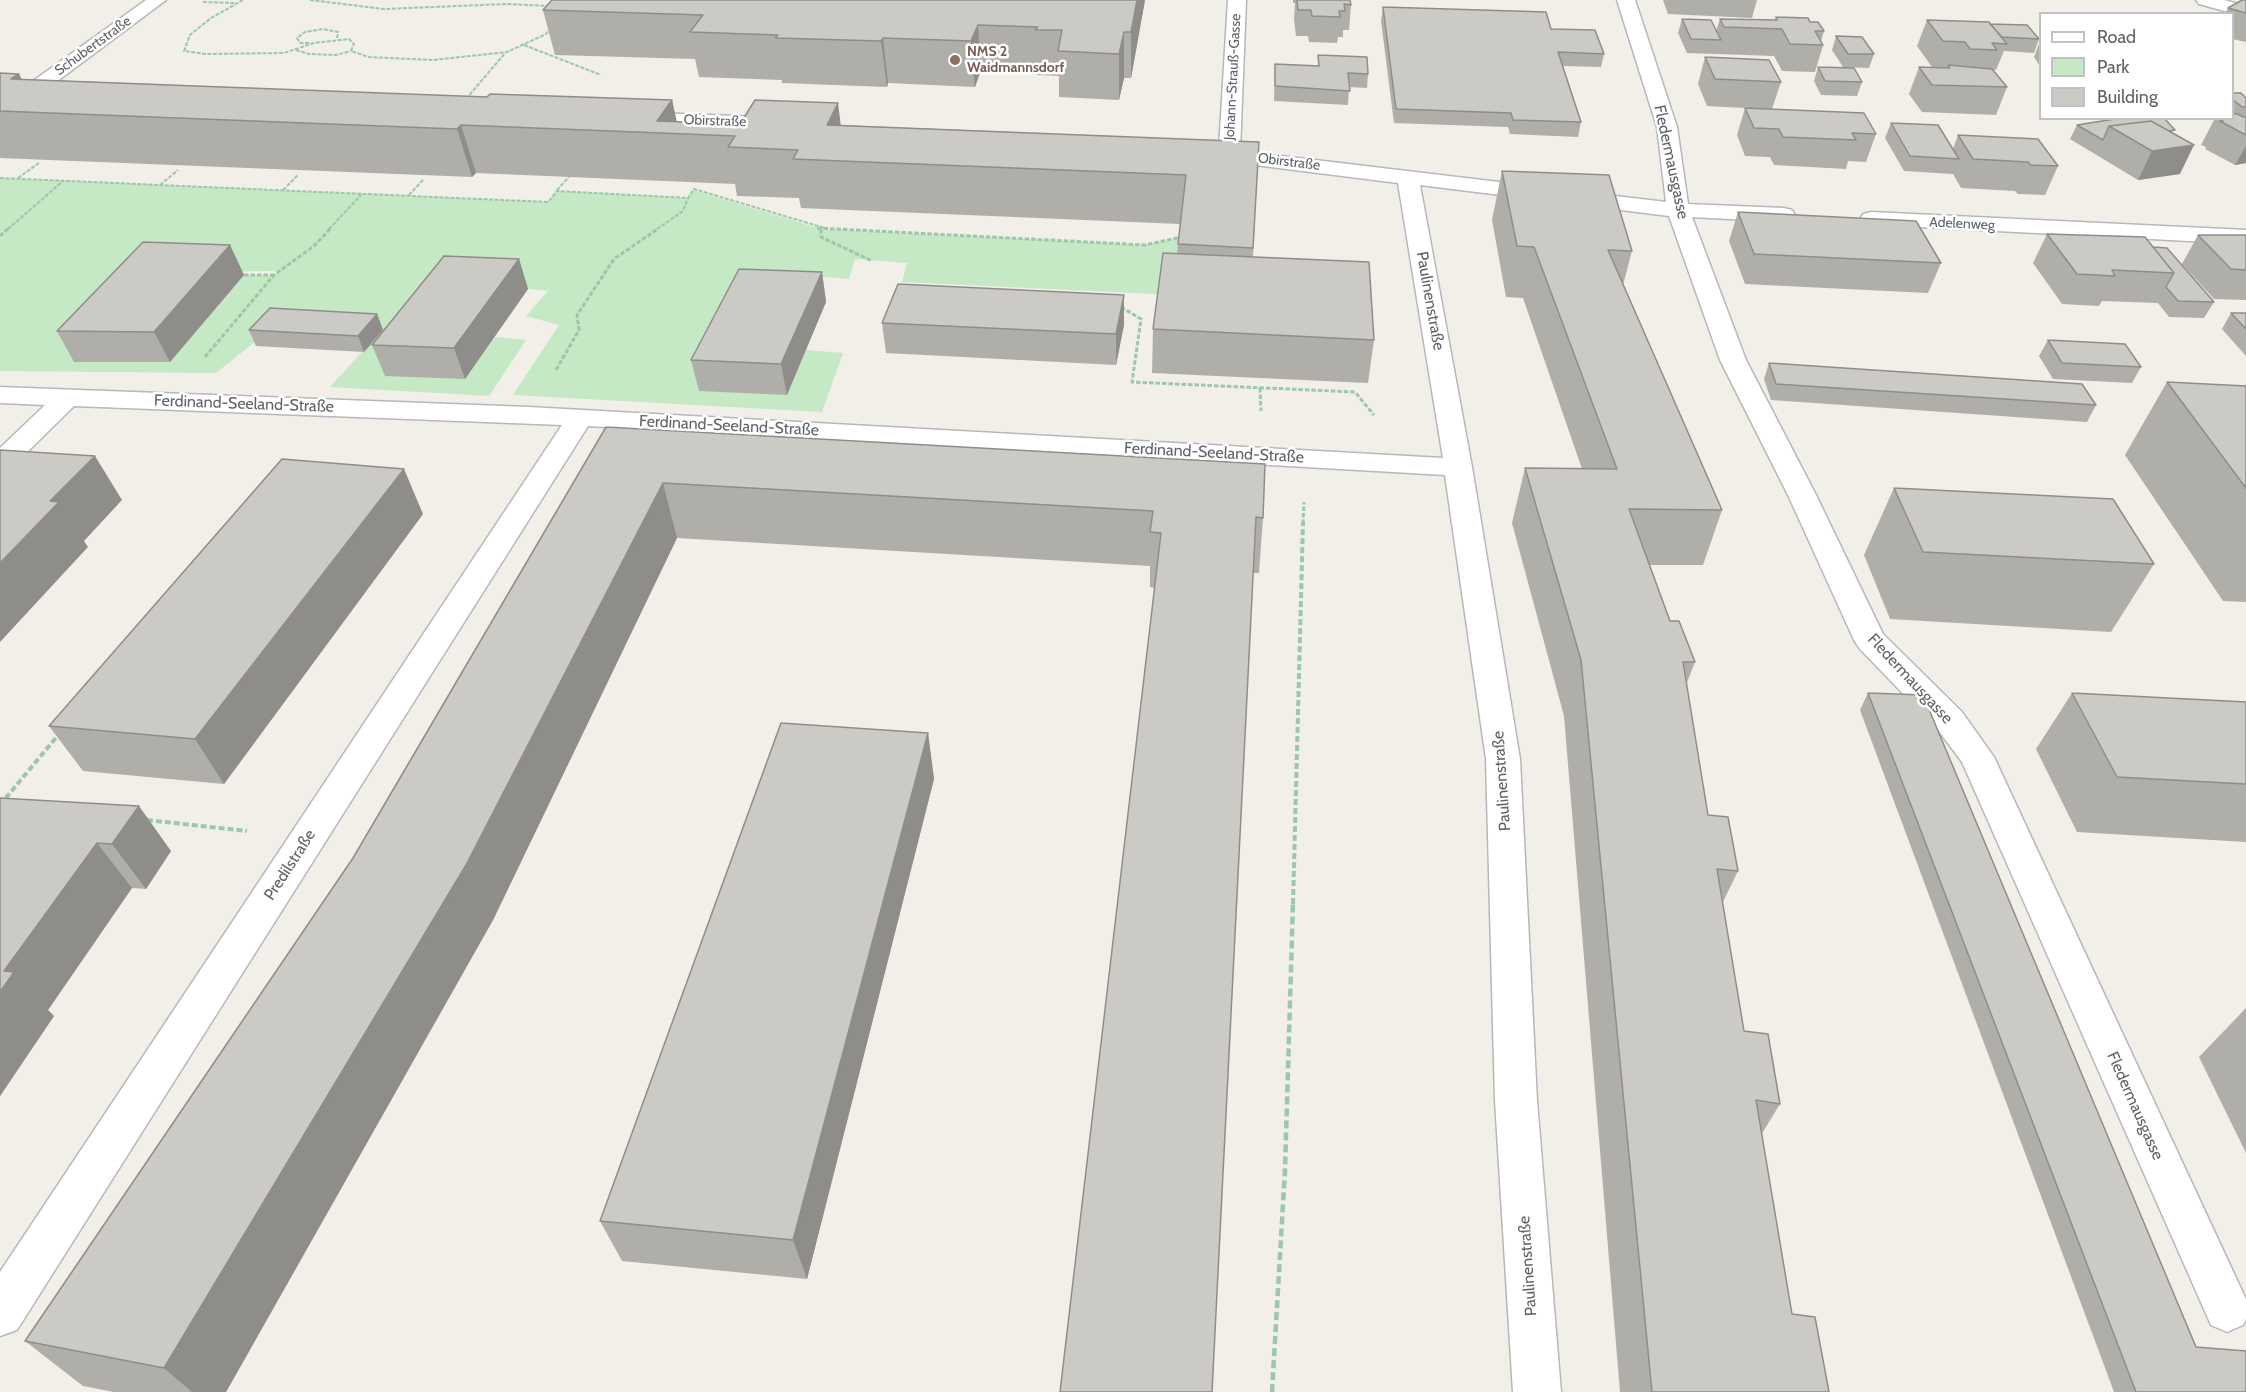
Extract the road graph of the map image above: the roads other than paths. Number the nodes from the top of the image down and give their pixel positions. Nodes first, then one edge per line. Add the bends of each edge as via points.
1 (157, 0) edge
2 (1237, 0) edge
3 (1626, 0) edge
4 (2205, 0) edge
5 (2246, 12) edge
6 (57, 94) edge
7 (614, 117) edge
8 (804, 124) edge
9 (1196, 152) edge
10 (1229, 155) junction
11 (1408, 177) junction
12 (1678, 210) junction
13 (1809, 216) edge
14 (1845, 218) edge
15 (2246, 237) edge
16 (0, 395) edge
17 (68, 397) junction
18 (580, 417) junction
19 (0, 463) edge
20 (1458, 467) junction
21 (2227, 1309) dead end
22 (0, 1313) edge
23 (1537, 1392) edge

1 - 6 street, Schubertstraße via 19,92
2 - 10 street, Johann-Strauß-Gasse
3 - 12 street, Fledermausgasse via 1667,126
4 - 5 street
7 - 8 street, Obirstraße
9 - 10 street, Obirstraße
10 - 11 street, Obirstraße
11 - 12 street, Obirstraße
11 - 20 street, Paulinenstraße
12 - 13 street
12 - 21 street, Fledermausgasse via 1733,360 1803,495 1870,640 1950,721 1977,757
14 - 15 street, Adelenweg
16 - 17 street, Ferdinand-Seeland-Straße
17 - 18 street, Ferdinand-Seeland-Straße
17 - 19 street
18 - 20 street, Ferdinand-Seeland-Straße
18 - 22 street, Predilstraße
20 - 23 street, Paulinenstraße via 1503,759 1516,1101

